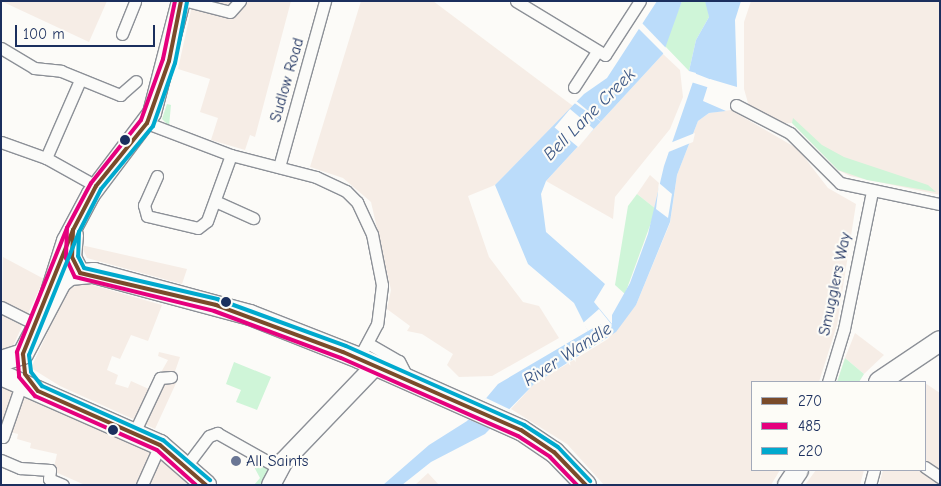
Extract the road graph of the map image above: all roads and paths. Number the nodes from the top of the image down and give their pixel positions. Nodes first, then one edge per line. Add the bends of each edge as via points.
1 (135, 1) edge
2 (181, 1) edge
3 (187, 1) edge
4 (240, 1) edge
5 (325, 1) edge
6 (516, 1) edge
7 (640, 1) edge
8 (122, 34) dead end
9 (1, 48) edge
10 (600, 54) junction
11 (80, 80) junction
12 (136, 82) dead end
13 (574, 87) dead end
14 (736, 105) dead end
15 (147, 123) junction
16 (1, 142) edge
17 (231, 155) junction
18 (46, 158) junction
19 (279, 168) junction
20 (157, 176) dead end
21 (96, 186) junction
22 (872, 191) junction
23 (215, 201) junction
24 (940, 204) edge
25 (253, 218) dead end
26 (74, 230) junction
27 (80, 272) junction
28 (48, 301) junction
29 (1, 307) edge
30 (37, 325) junction
31 (940, 341) edge
32 (23, 354) junction
33 (368, 356) junction
34 (1, 362) edge
35 (1, 375) edge
36 (171, 377) dead end
37 (828, 381) edge
38 (880, 381) edge
39 (30, 388) junction
40 (134, 433) junction
41 (3, 437) dead end
42 (160, 446) junction
43 (1, 460) edge
44 (187, 465) junction
45 (280, 468) junction
46 (926, 468) edge
47 (797, 471) edge
48 (874, 471) edge
49 (940, 477) edge
50 (49, 478) edge
51 (63, 485) edge
52 (142, 485) edge
53 (206, 485) edge
54 (271, 485) edge
55 (586, 485) edge
56 (788, 485) edge
57 (870, 485) edge

1 - 8 street
2 - 15 main road via 169,60
3 - 4 street via 230,12
5 - 19 street, Sudlow Road
6 - 10 street
7 - 10 street
9 - 11 street via 34,68 61,71
10 - 13 street
11 - 12 street via 120,96
11 - 18 street
14 - 22 street via 790,132 840,183
15 - 17 street
15 - 21 main road
16 - 18 street
17 - 19 street
17 - 23 street
18 - 21 street
19 - 33 street via 332,183 357,202 372,234 382,285 380,311
20 - 23 street via 144,205 147,216 198,228 207,221
21 - 26 main road
22 - 24 street
22 - 37 street, Smugglers Way via 844,330
23 - 25 street
26 - 27 main road via 72,257
26 - 28 main road via 66,241
27 - 28 highway via 66,277
27 - 33 highway via 216,305
28 - 30 highway
29 - 30 street
30 - 32 highway
31 - 38 highway
32 - 34 highway
32 - 39 highway
33 - 45 main road
33 - 55 highway via 408,379 502,421 554,452
35 - 39 highway
36 - 40 street via 160,378
39 - 40 highway
39 - 41 street
40 - 42 highway
42 - 44 highway
42 - 52 street
43 - 50 street
44 - 45 street via 209,436 217,433
44 - 53 highway
45 - 54 main road
46 - 49 street
47 - 56 highway
48 - 57 street
50 - 51 street

